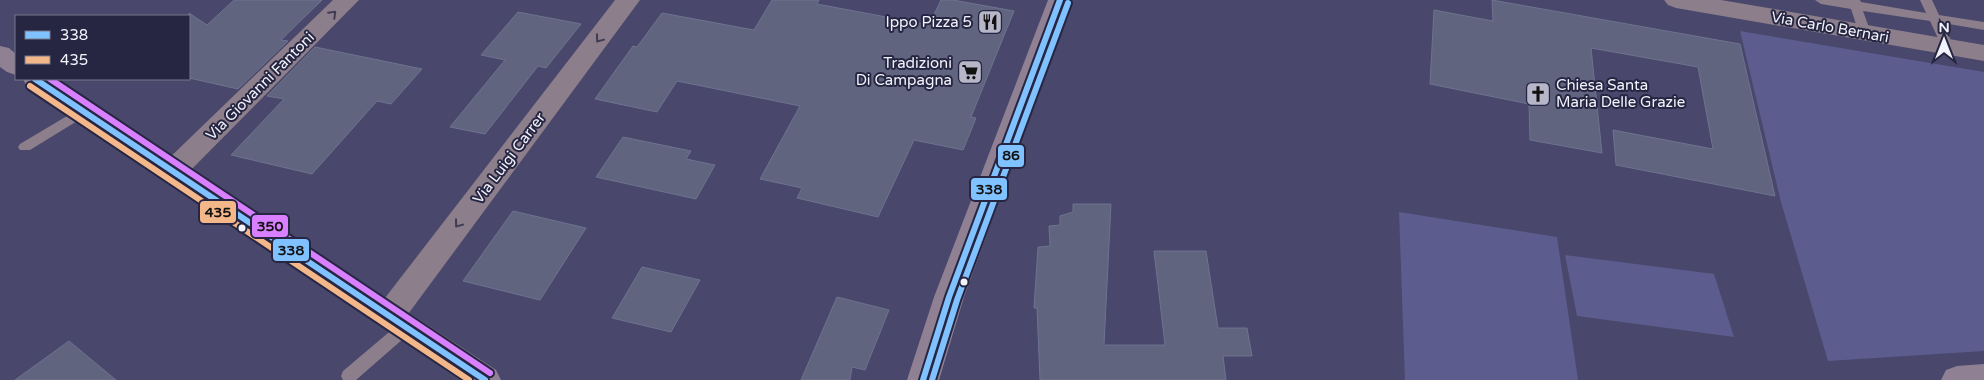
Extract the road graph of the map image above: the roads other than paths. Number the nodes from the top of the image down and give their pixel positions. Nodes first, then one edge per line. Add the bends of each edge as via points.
1 (347, 0) edge
2 (628, 0) edge
3 (1060, 0) edge
4 (1676, 0) edge
5 (1821, 0) edge
6 (1926, 0) edge
7 (1855, 3) edge
8 (1741, 6) edge
9 (1935, 18) junction
10 (1984, 26) edge
11 (1866, 33) junction
12 (1948, 47) junction
13 (1984, 53) edge
14 (0, 54) edge
15 (15, 65) edge
16 (36, 80) edge
17 (82, 112) junction
18 (25, 146) dead end
19 (173, 171) junction
20 (397, 321) junction
21 (349, 376) dead end
22 (1984, 378) edge
23 (485, 380) edge
24 (923, 380) edge
25 (1957, 380) edge

19 -> 1 street, Via Giovanni Fantoni
2 -> 20 street, Via Luigi Carrer
3 - 24 street via 950,292
4 - 8 street, Via Carlo Bernari
5 - 7 lane
6 - 9 lane
7 - 9 lane
7 - 11 lane
8 - 11 street, Via Carlo Bernari
9 - 10 lane
9 - 12 lane
11 - 12 street, Via Carlo Bernari
12 - 13 street, Via Carlo Bernari
14 - 15 street
16 - 17 street
17 - 18 lane
17 - 19 street
19 - 20 street
20 - 21 lane
20 - 23 street
22 - 25 street

